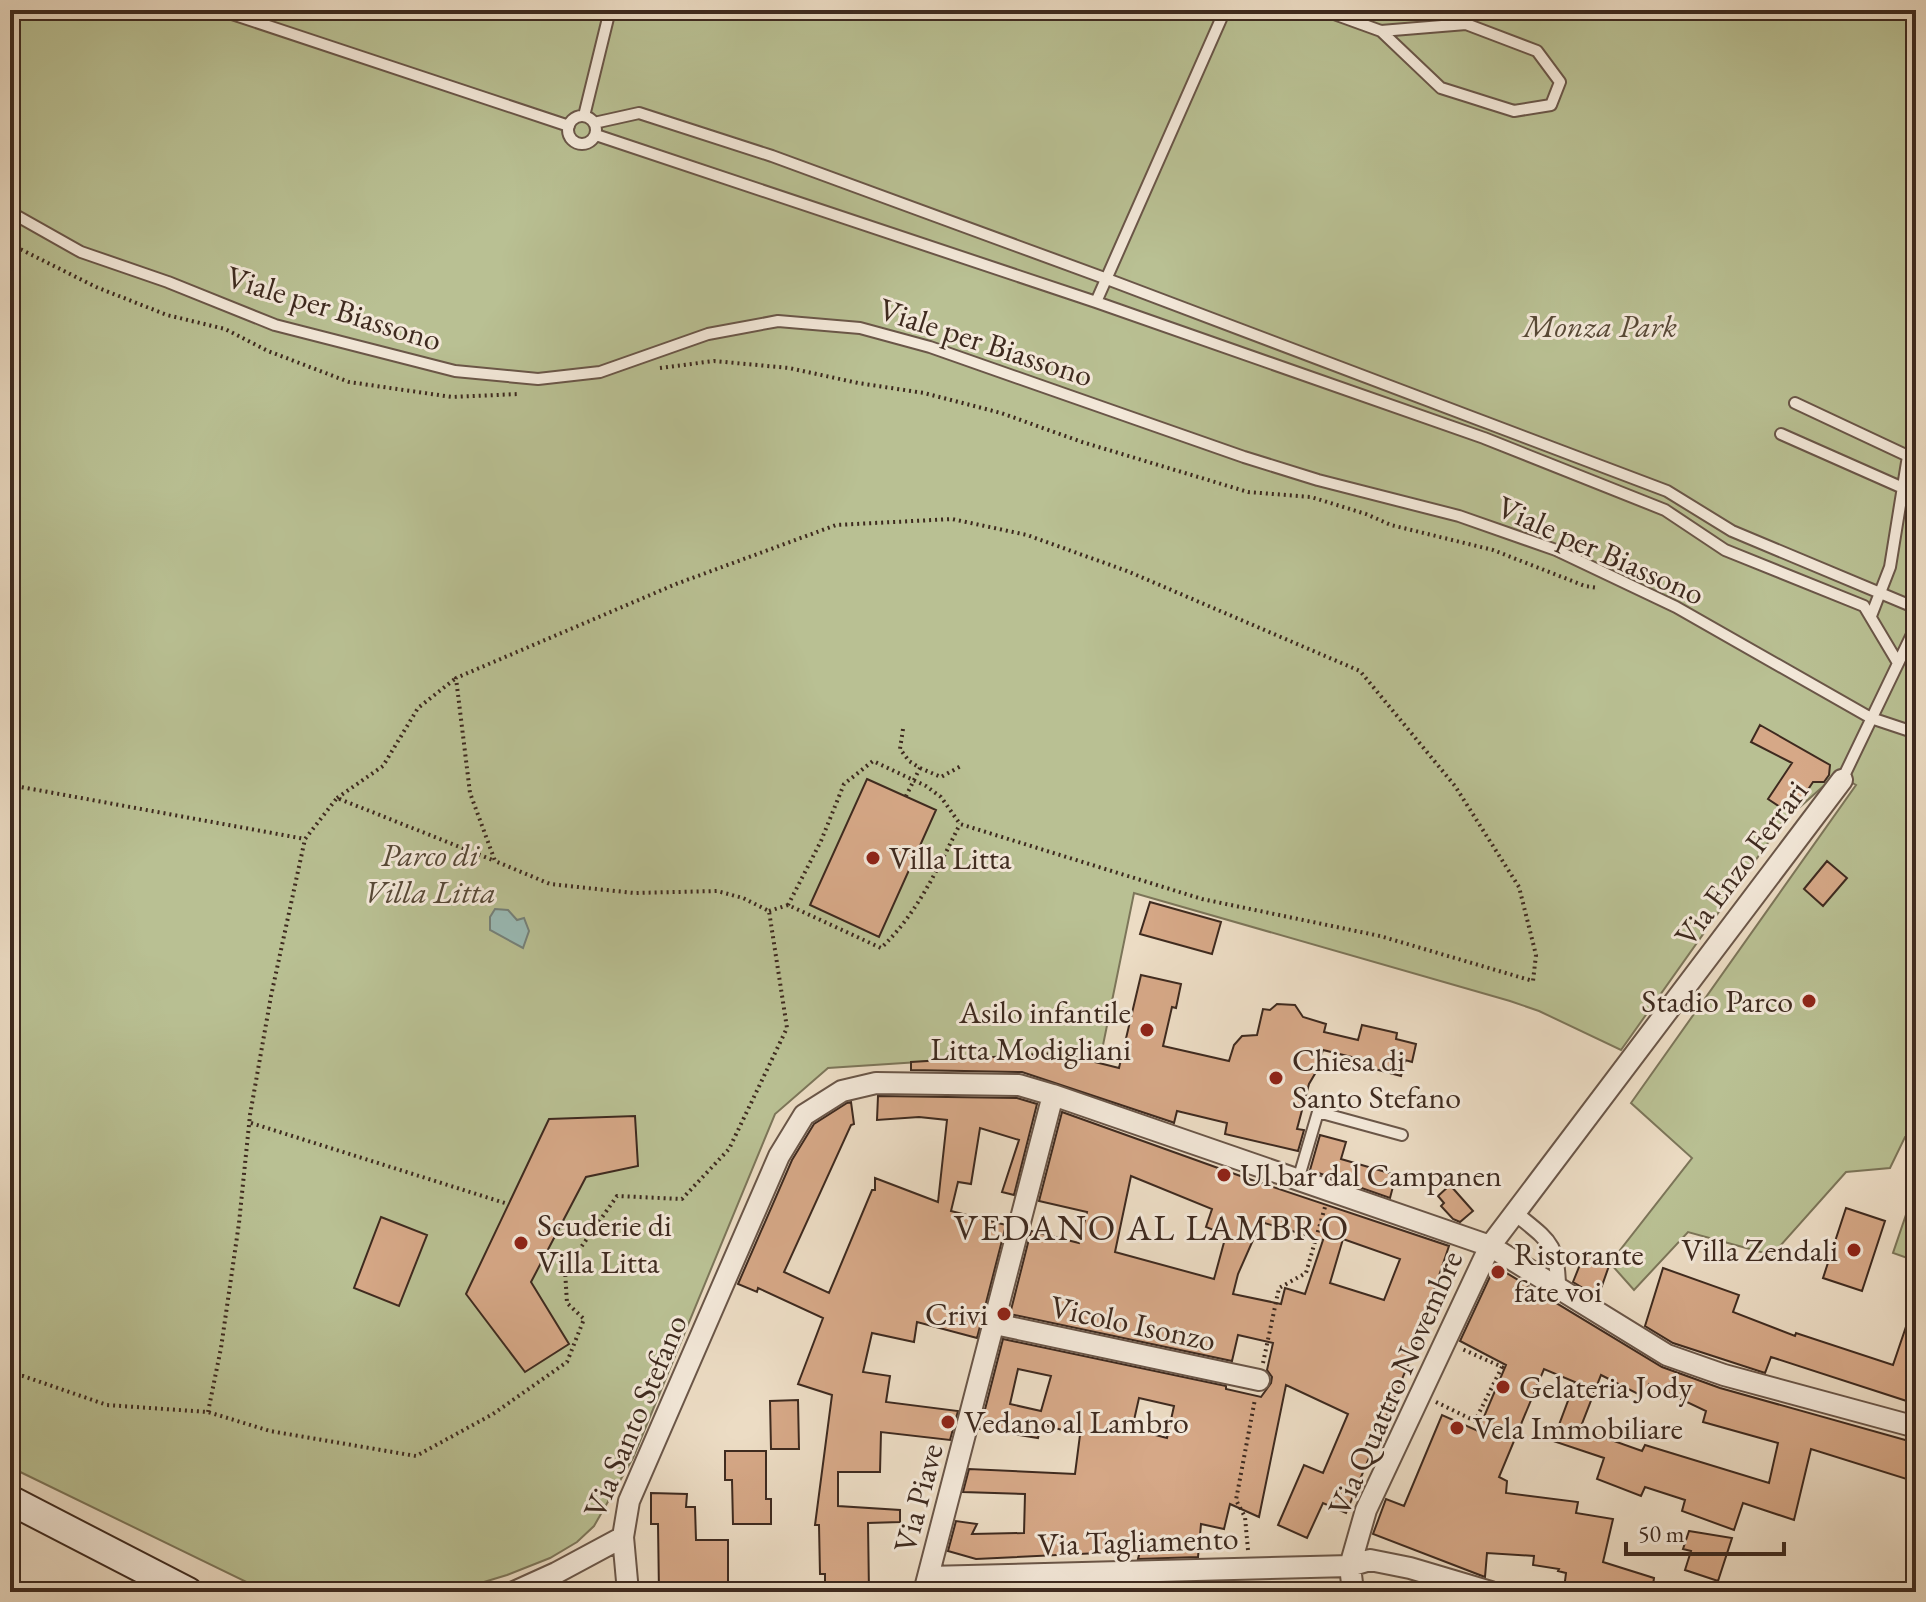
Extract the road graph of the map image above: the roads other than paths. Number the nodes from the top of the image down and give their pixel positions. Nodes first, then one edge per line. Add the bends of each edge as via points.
1 (220, 10) edge
2 (610, 10) edge
3 (1225, 10) edge
4 (1323, 10) edge
5 (1381, 31) junction
6 (584, 116) junction
7 (594, 123) junction
8 (569, 126) junction
9 (596, 135) junction
10 (10, 212) edge
11 (1107, 279) junction
12 (1096, 302) junction
13 (1795, 403) dead end
14 (1781, 434) dead end
15 (1903, 488) junction
16 (1880, 592) junction
17 (1916, 608) edge
18 (1871, 616) junction
19 (1916, 626) edge
20 (1898, 663) junction
21 (1871, 718) junction
22 (1916, 733) edge
23 (1842, 780) joint
24 (1053, 1095) junction
25 (1402, 1135) dead end
26 (1298, 1180) junction
27 (1515, 1213) junction
28 (1490, 1246) junction
29 (1558, 1289) junction
30 (995, 1324) junction
31 (1259, 1380) road end
32 (1916, 1427) edge
33 (10, 1500) edge
34 (623, 1537) junction
35 (1350, 1566) junction
36 (926, 1585) edge
37 (1461, 1587) edge
38 (188, 1592) edge
39 (514, 1592) edge
40 (628, 1592) edge
41 (1353, 1592) edge
42 (1491, 1592) edge

1 - 8 lane
2 - 6 lane
3 - 11 lane
4 - 5 lane
5 - 5 lane via 1466,24 1537,51 1560,82 1551,105 1514,111 1441,88
6 - 7 lane
6 - 8 lane
7 - 9 lane
7 - 11 lane via 639,113
8 - 9 lane via 570,138 578,144
9 - 12 lane
10 - 21 lane, Viale per Biassono via 81,252 275,325 455,371 538,379 600,372 708,334 778,321 860,328 930,347 1244,457 1459,516 1556,550 1676,607
11 - 12 lane
11 - 16 lane via 1667,491 1732,531
12 - 18 lane via 1484,438 1665,510 1725,550 1864,606
13 - 15 lane via 1908,456
14 - 15 lane
15 - 16 lane via 1890,567
16 - 17 lane
16 - 18 lane
18 - 20 lane
19 - 20 lane
20 - 21 lane
21 - 22 lane, Viale per Biassono
21 - 23 lane
23 - 27 street, Via Enzo Ferrari
24 - 26 street, Via Santo Stefano
24 - 30 street, Via Piave
24 - 34 street, Via Santo Stefano via 1019,1085 876,1083 842,1091 804,1115 779,1156 629,1501
25 - 26 lane via 1318,1112
26 - 28 street, Via Santo Stefano
27 - 28 street, Via Enzo Ferrari
27 - 29 street via 1548,1239 1558,1259
28 - 29 street, Via Santo Stefano
28 - 35 street, Via Quattro Novembre via 1366,1510
29 - 32 street, Via Santo Stefano via 1667,1355
30 - 31 street, Vicolo Isonzo
30 - 36 street, Via Piave
33 - 38 main road
34 - 39 street, Via Santo Stefano
34 - 40 street
35 - 36 street, Via Tagliamento
35 - 37 street, Via Tagliamento via 1370,1560
35 - 41 street, Via Quattro Novembre
37 - 42 street, Via Tagliamento

